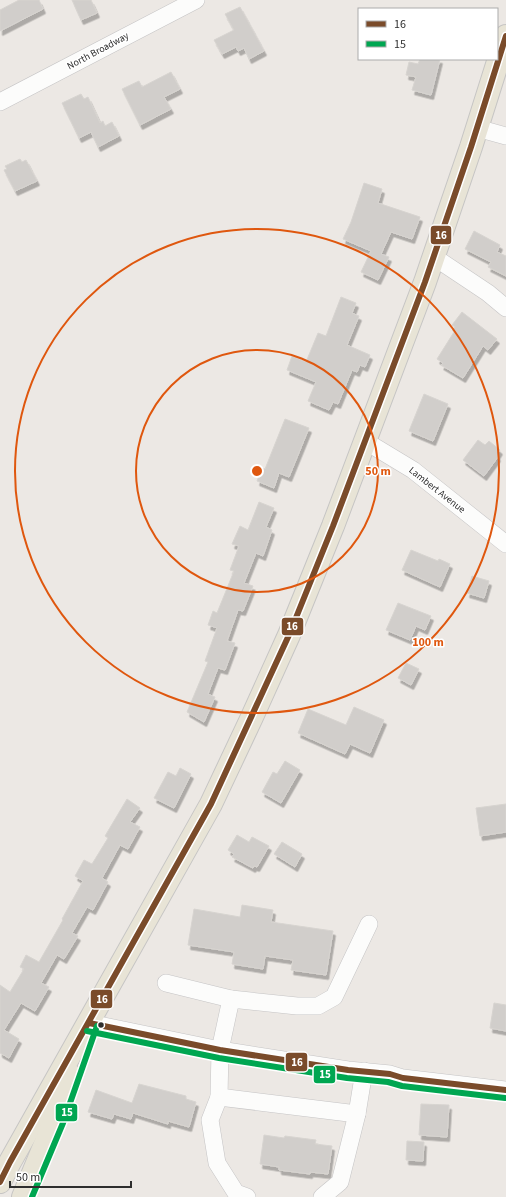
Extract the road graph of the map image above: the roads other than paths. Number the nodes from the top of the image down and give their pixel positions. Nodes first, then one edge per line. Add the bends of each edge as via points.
1 (196, 0) edge
2 (506, 36) edge
3 (0, 102) edge
4 (477, 128) junction
5 (506, 136) edge
6 (434, 257) junction
7 (506, 308) edge
8 (365, 441) junction
9 (506, 544) edge
10 (369, 924) dead end
11 (166, 984) dead end
12 (231, 999) junction
13 (89, 1023) junction
14 (220, 1050) junction
15 (364, 1071) junction
16 (506, 1090) edge
17 (219, 1097) junction
18 (357, 1114) junction
19 (0, 1182) edge
20 (23, 1197) edge
21 (247, 1197) edge
22 (322, 1197) edge

1 - 3 street, North Broadway
2 - 4 main road
4 - 5 street
4 - 6 main road
6 - 7 street
6 - 8 main road
8 - 9 street, Lambert Avenue via 414,470
8 - 13 main road via 289,635 252,718 211,804
10 - 12 street via 334,997 318,1006
11 - 12 street
12 - 14 street
13 - 14 street
13 - 19 main road
13 - 20 main road via 55,1120
14 - 15 street
14 - 17 street
15 - 16 street
15 - 18 street
17 - 18 street
17 - 21 street via 210,1120 217,1164 236,1193
18 - 22 street via 340,1182

